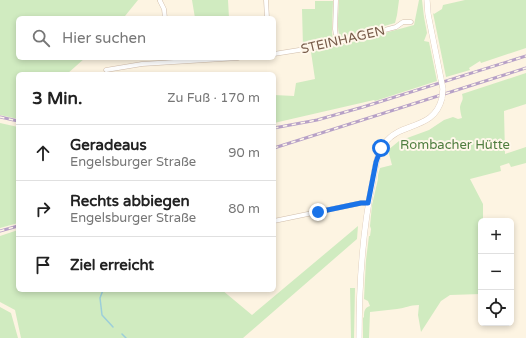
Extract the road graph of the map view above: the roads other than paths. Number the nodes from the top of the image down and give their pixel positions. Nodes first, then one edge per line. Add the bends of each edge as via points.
1 (266, 0) edge
2 (336, 0) edge
3 (427, 0) edge
4 (160, 1) edge
5 (165, 16) edge
6 (267, 16) edge
7 (411, 22) dead end
8 (337, 43) junction
9 (276, 54) edge
10 (170, 60) edge
11 (106, 70) dead end
12 (368, 203) junction
13 (276, 220) edge
14 (359, 338) edge

1 - 6 street
2 - 8 street
3 - 12 street, bridge via 443,89 442,98 438,109 430,118 395,134 385,142 379,154
4 - 5 street
7 - 8 street, STEINHAGEN via 403,22 396,27
8 - 9 street, STEINHAGEN
10 - 11 street
12 - 13 street
12 - 14 street via 361,258

